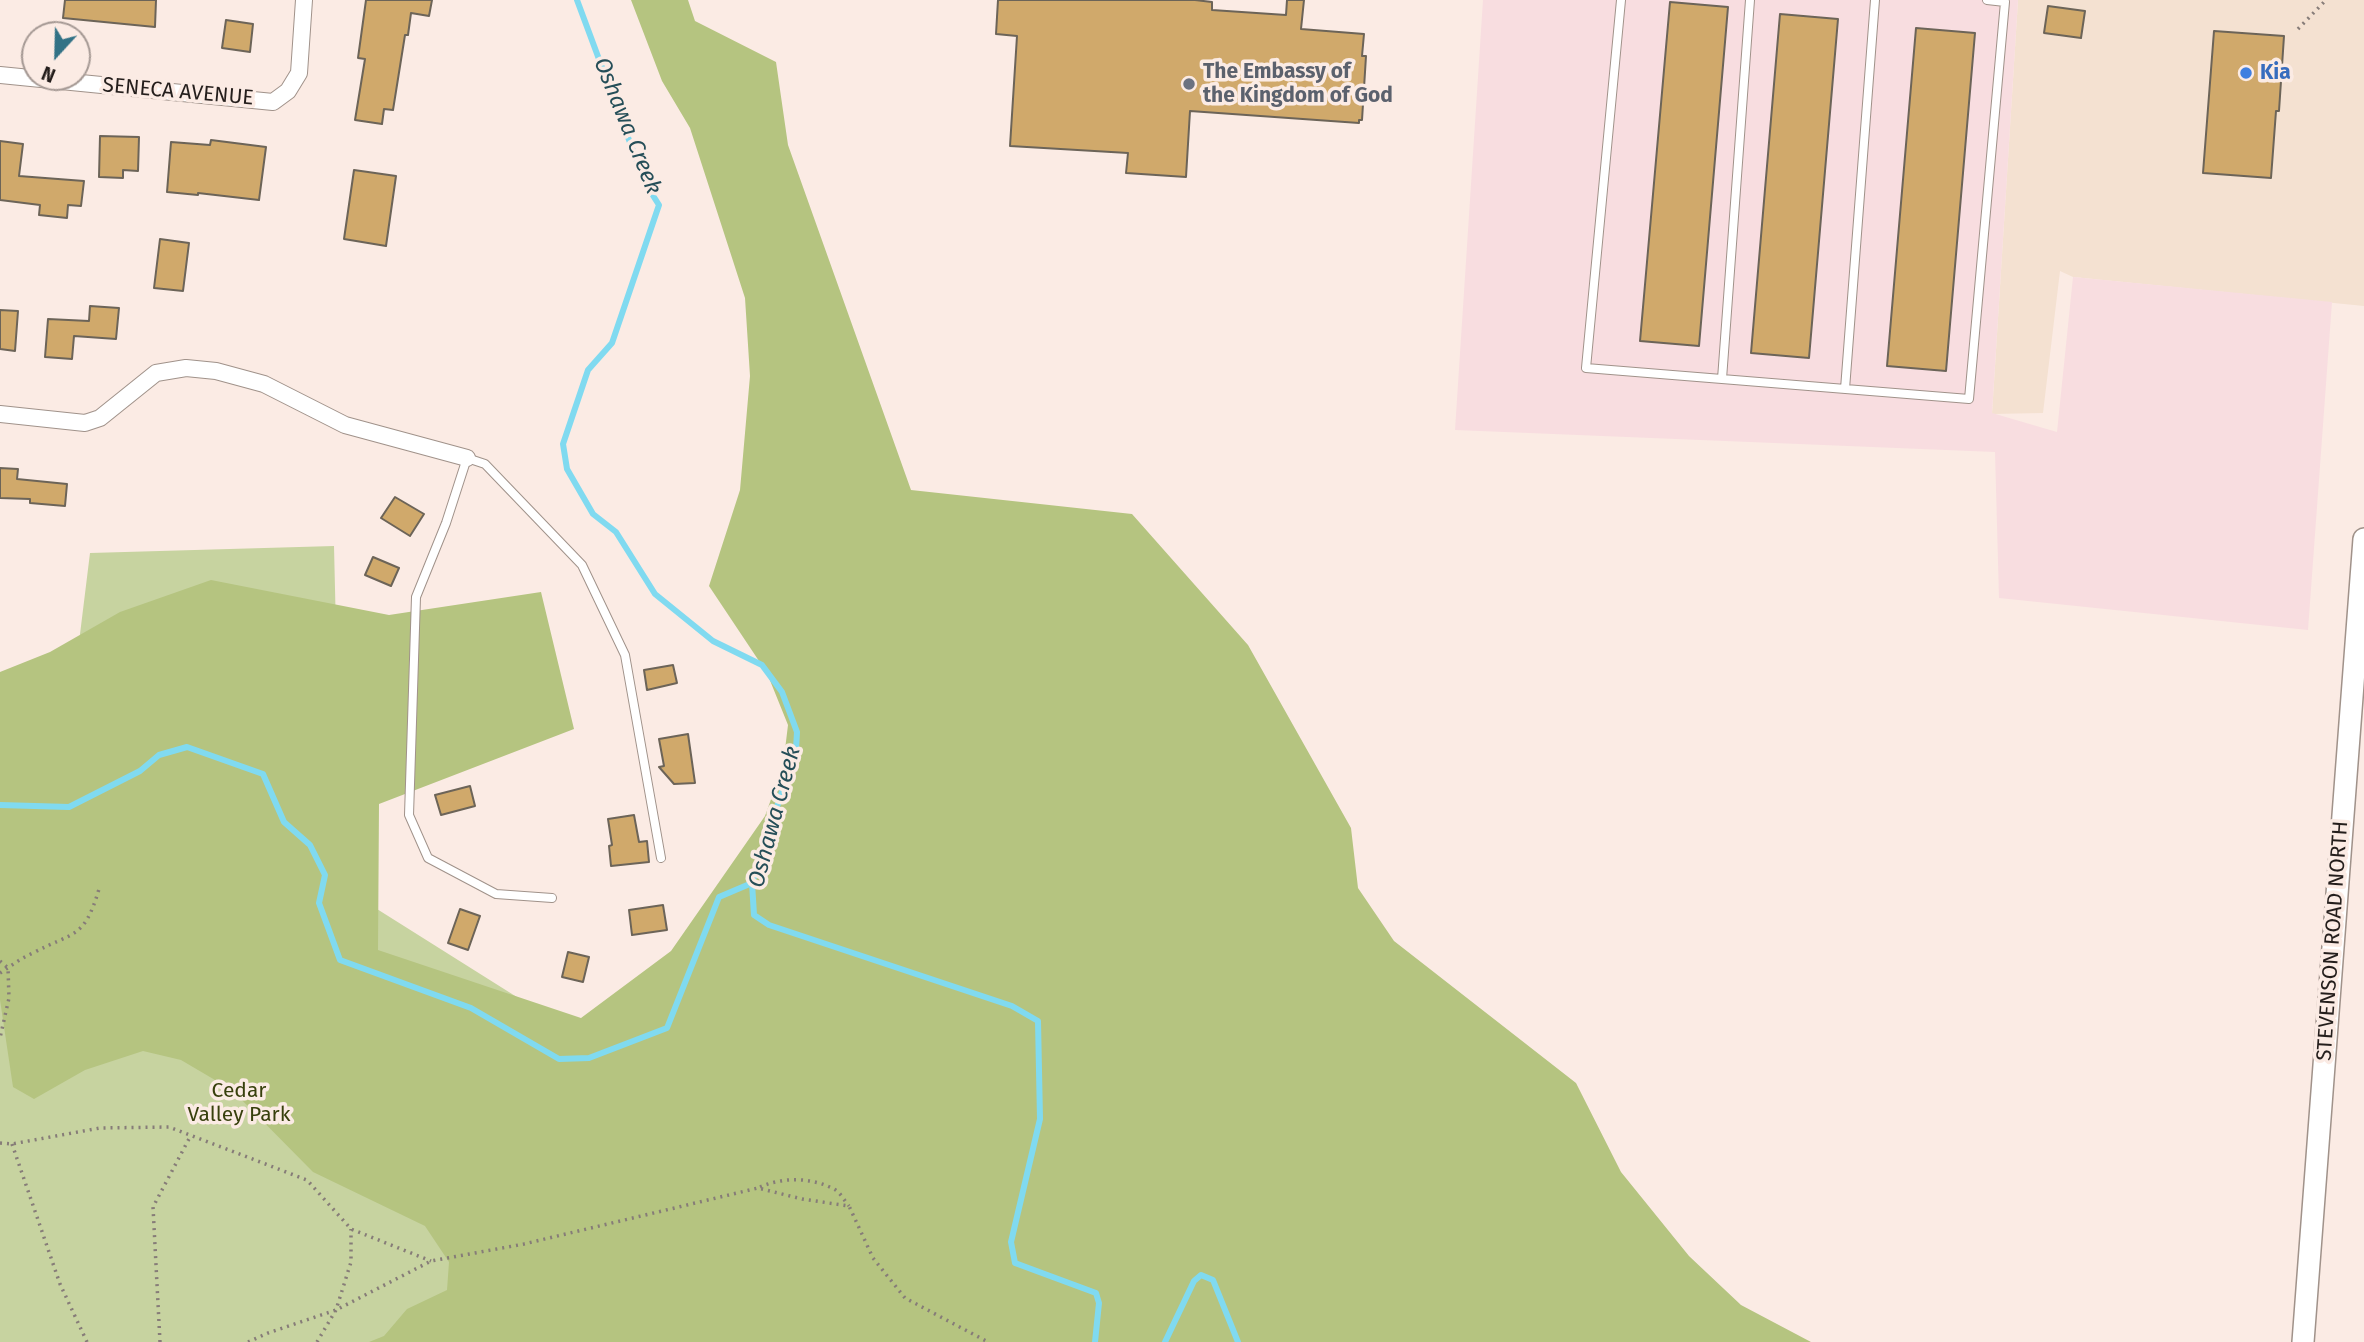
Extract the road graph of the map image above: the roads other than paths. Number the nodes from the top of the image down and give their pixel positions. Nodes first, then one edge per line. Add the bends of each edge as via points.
1 (304, 0) edge
2 (1620, 0) edge
3 (1750, 0) edge
4 (1875, 0) edge
5 (1987, 0) edge
6 (0, 75) edge
7 (1722, 379) junction
8 (1845, 389) junction
9 (0, 414) edge
10 (467, 458) junction
11 (2364, 539) edge
12 (661, 858) dead end
13 (552, 898) dead end
14 (2303, 1342) edge

1 - 6 street, SENECA AVENUE via 299,73 288,91 273,102
2 - 7 lane via 1586,369
3 - 7 lane
4 - 8 lane
5 - 8 lane via 2005,2 1969,399
7 - 8 lane
9 - 10 street via 85,423 100,418 156,373 186,368 264,384 345,425
10 - 12 lane via 485,464 582,565 625,655
10 - 13 lane via 416,597 409,815 428,858 496,894
11 - 14 street, STEVENSON ROAD NORTH

